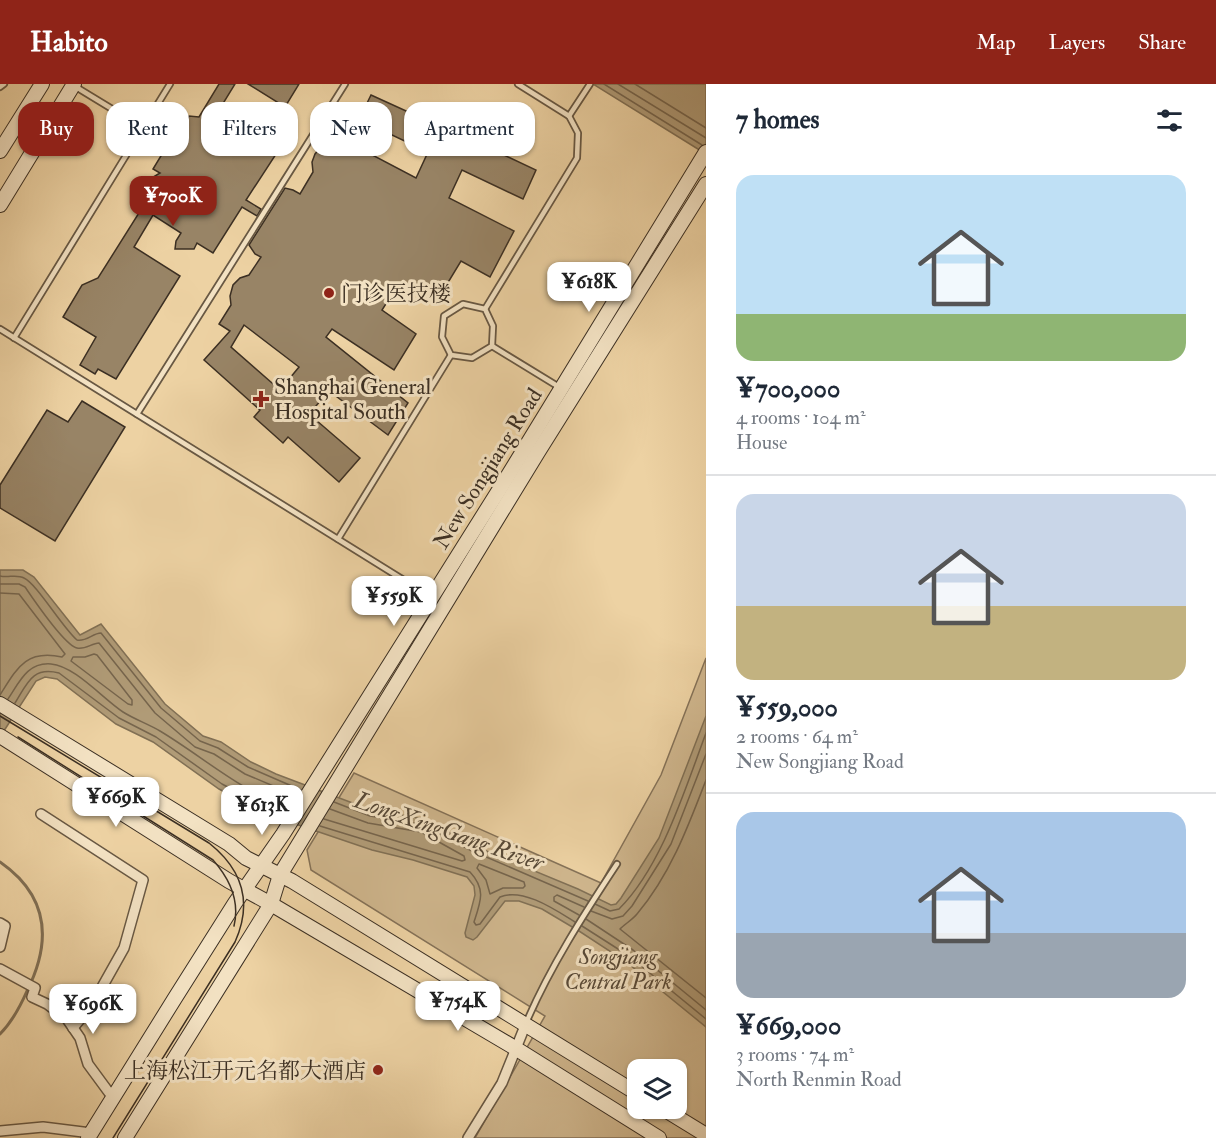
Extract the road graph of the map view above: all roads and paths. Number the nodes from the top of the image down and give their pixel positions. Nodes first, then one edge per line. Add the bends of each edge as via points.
1 (4, 84) edge
2 (42, 84) edge
3 (170, 84) edge
4 (345, 84) edge
5 (518, 84) edge
6 (74, 85) edge
7 (588, 86) edge
8 (0, 87) edge
9 (159, 102) edge
10 (106, 105) edge
11 (569, 116) junction
12 (1, 145) edge
13 (705, 154) edge
14 (125, 156) edge
15 (706, 184) edge
16 (0, 205) edge
17 (485, 309) junction
18 (0, 329) edge
19 (14, 338) junction
20 (492, 346) junction
21 (451, 355) junction
22 (561, 389) junction
23 (137, 414) junction
24 (338, 539) junction
25 (432, 597) junction
26 (0, 704) edge
27 (2, 737) edge
28 (41, 814) dead end
29 (618, 864) dead end
30 (261, 866) junction
31 (280, 875) junction
32 (244, 889) junction
33 (271, 904) junction
34 (0, 922) edge
35 (0, 946) edge
36 (0, 969) edge
37 (525, 1026) junction
38 (73, 1028) junction
39 (515, 1048) junction
40 (627, 1087) edge
41 (113, 1098) junction
42 (679, 1119) edge
43 (0, 1131) edge
44 (90, 1136) edge
45 (706, 1136) edge
46 (126, 1138) edge
47 (468, 1138) edge
48 (658, 1138) edge

1 - 8 lane
2 - 12 main road
3 - 9 lane
4 - 23 lane
5 - 11 lane
6 - 10 lane
6 - 16 main road
7 - 11 lane
11 - 17 lane via 578,133 577,158
13 - 22 main road, New Songjiang Road
14 - 19 lane
15 - 31 main road, New Songjiang Road
17 - 20 lane via 493,326
17 - 21 lane via 463,304 444,316 442,337
18 - 19 lane
19 - 23 lane
20 - 21 lane via 472,358
20 - 22 lane
21 - 24 lane
22 - 25 main road, New Songjiang Road
23 - 24 lane
24 - 25 lane
25 - 30 main road, New Songjiang Road
26 - 30 main road
27 - 32 main road
28 - 38 street via 144,880 124,948 92,1005
29 - 37 lane via 572,936
30 - 31 main road
30 - 32 main road, New Songjiang Road
31 - 33 main road, New Songjiang Road
31 - 37 main road
32 - 33 main road
32 - 41 main road, New Songjiang Road
33 - 39 main road
33 - 46 main road, New Songjiang Road
34 - 35 street via 5,926
36 - 38 street via 30,985 32,997 67,1019
37 - 39 street
37 - 40 main road
38 - 41 street via 88,1064
39 - 47 street via 502,1083
39 - 48 main road
41 - 44 main road, New Songjiang Road
42 - 45 main road
43 - 44 street via 43,1127

